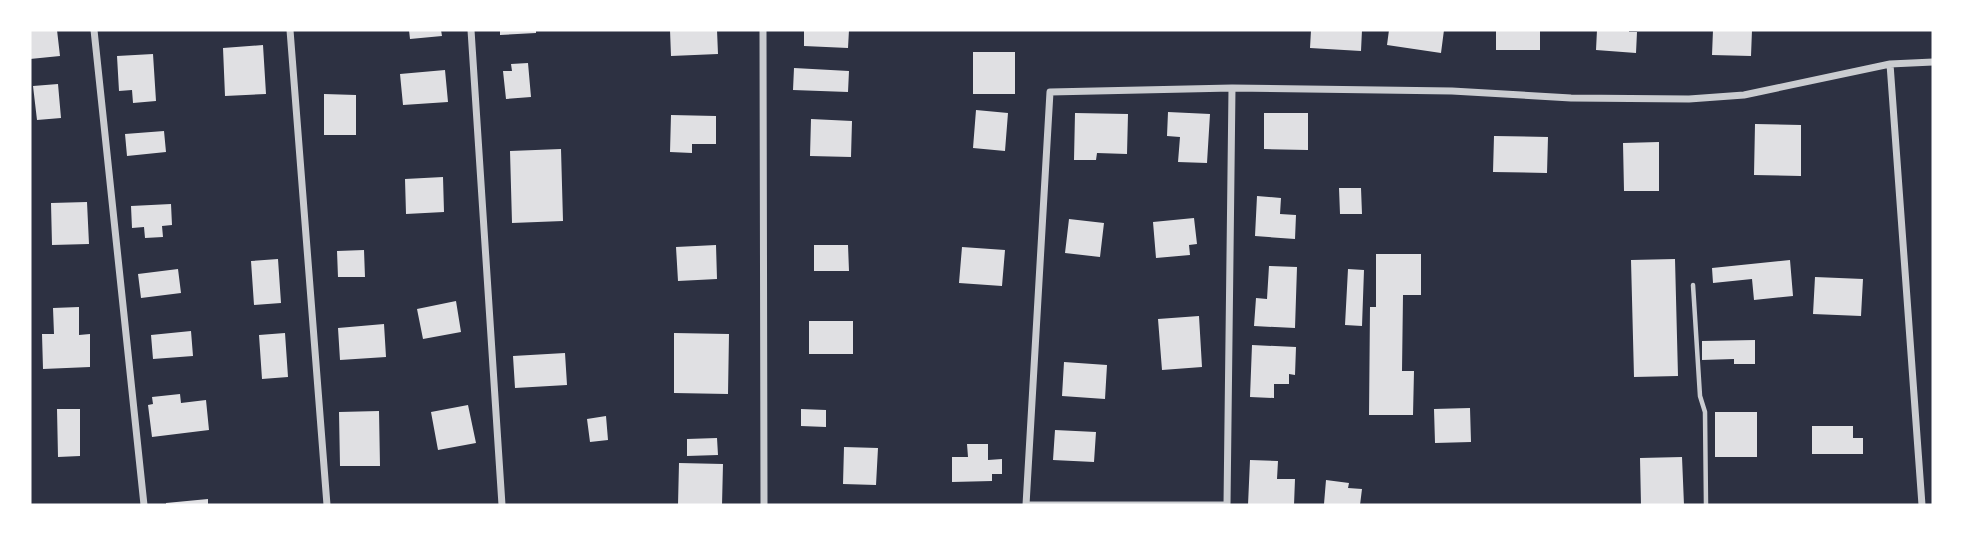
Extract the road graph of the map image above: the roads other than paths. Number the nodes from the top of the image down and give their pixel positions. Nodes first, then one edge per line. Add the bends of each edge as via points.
1 (94, 30) edge
2 (290, 30) edge
3 (471, 30) edge
4 (763, 30) edge
5 (1933, 62) edge
6 (1889, 64) junction
7 (1232, 88) junction
8 (1693, 285) dead end
9 (144, 505) edge
10 (327, 505) edge
11 (502, 505) edge
12 (764, 505) edge
13 (1026, 505) edge
14 (1706, 505) edge
15 (1923, 505) edge

1 - 9 street
2 - 10 street
3 - 11 street
4 - 12 street
5 - 6 street
6 - 7 street via 1744,95 1689,99
6 - 15 street
7 - 13 street via 1050,92
7 - 13 street via 1227,505
8 - 14 lane via 1705,412

